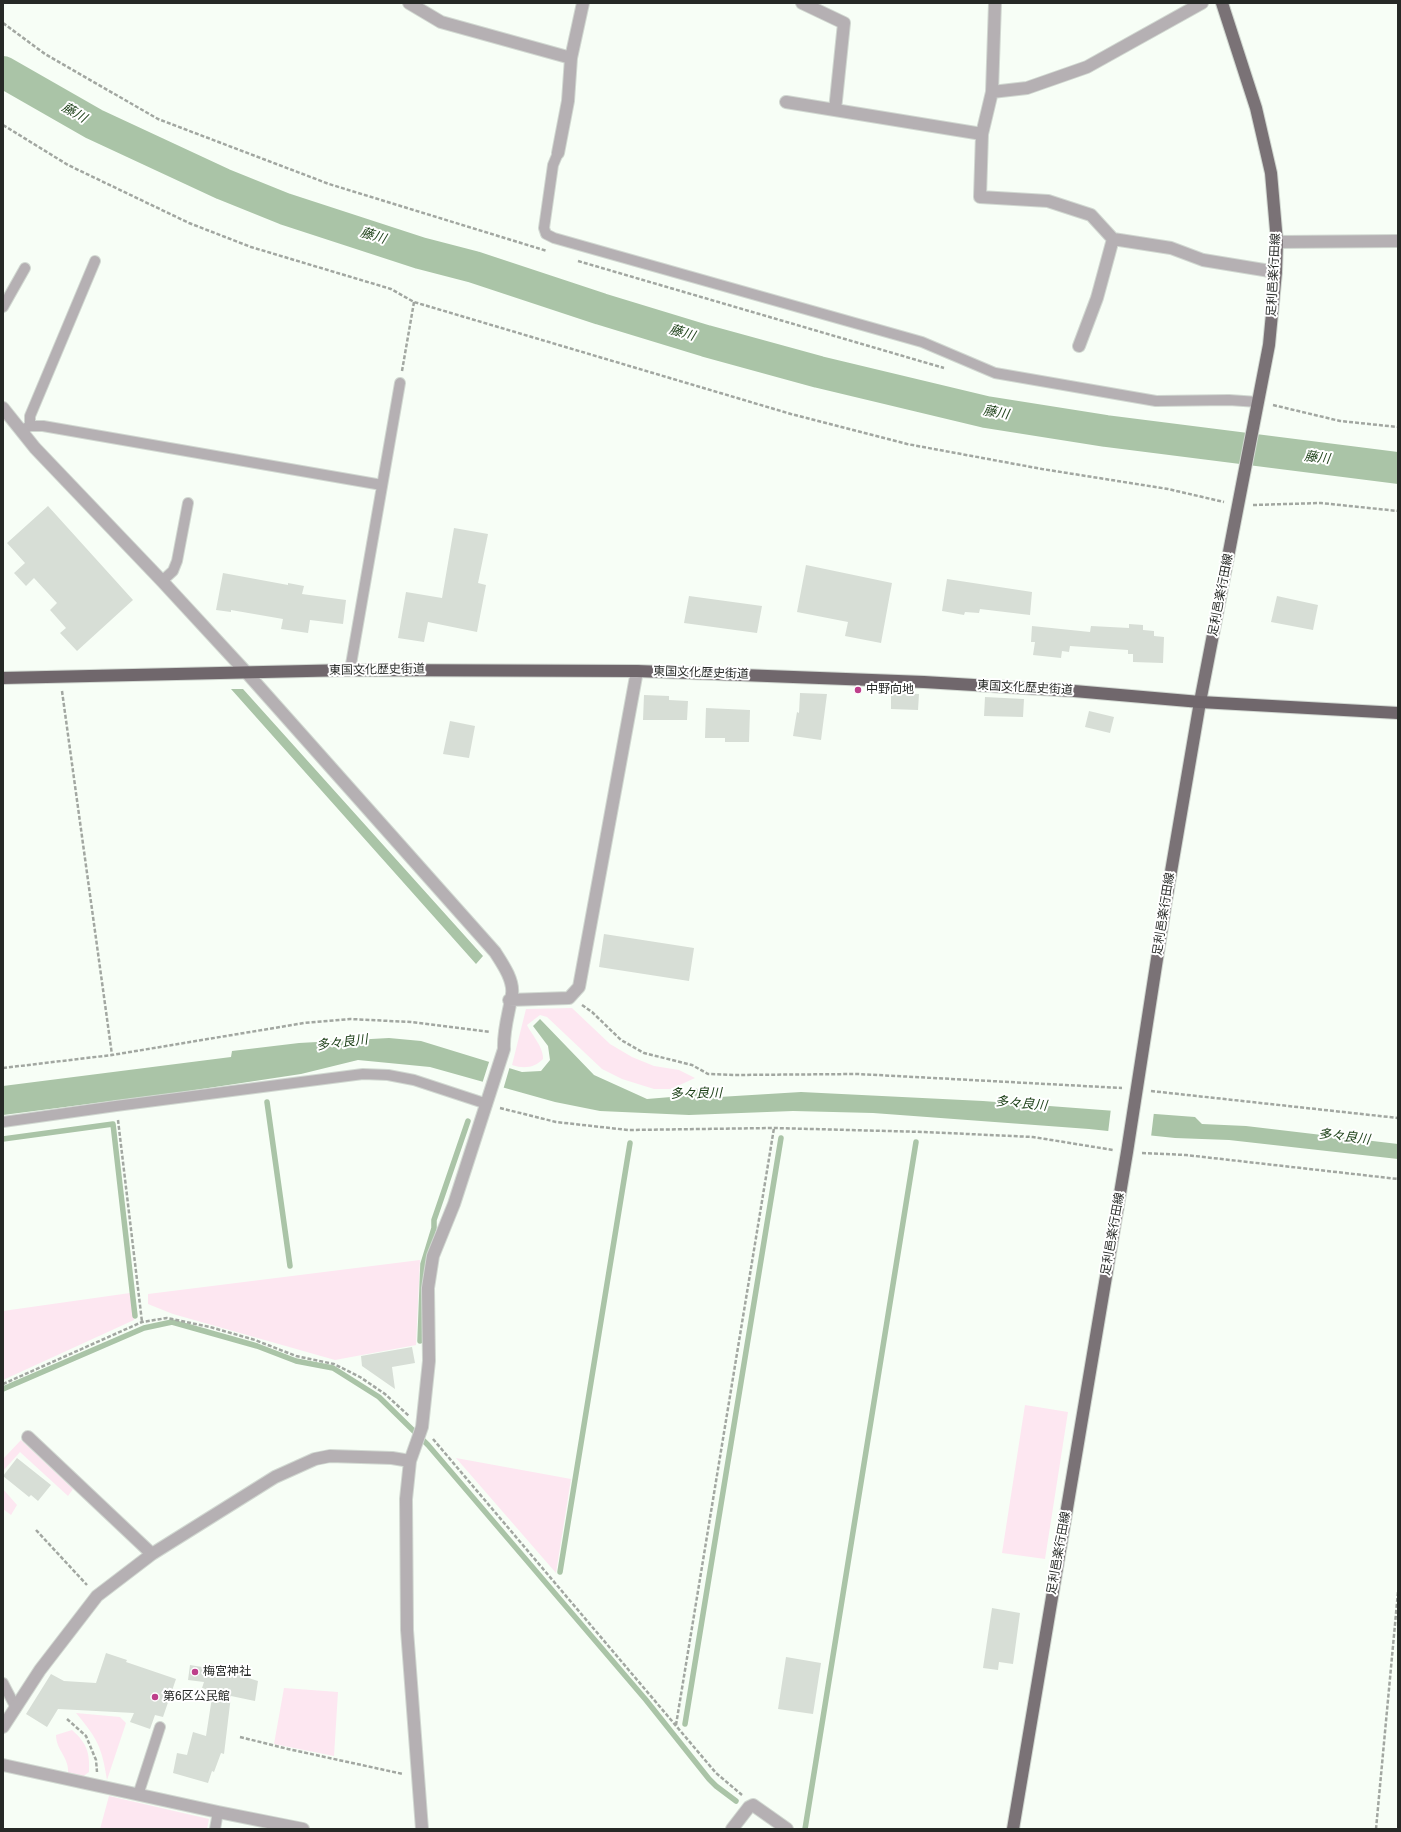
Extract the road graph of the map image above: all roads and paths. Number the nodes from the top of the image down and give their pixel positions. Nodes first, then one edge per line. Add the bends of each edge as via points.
1 (409, 3) edge
2 (583, 3) edge
3 (802, 3) edge
4 (995, 3) edge
5 (1202, 3) edge
6 (1222, 3) edge
7 (3, 23) edge
8 (571, 58) junction
9 (992, 92) junction
10 (786, 102) dead end
11 (835, 110) junction
12 (3, 125) edge
13 (982, 134) junction
14 (558, 153) joint
15 (1113, 239) junction
16 (1398, 240) edge
17 (1277, 242) junction
18 (549, 252) dead end
19 (571, 259) dead end
20 (95, 261) dead end
21 (25, 268) dead end
22 (1276, 272) junction
23 (414, 302) junction
24 (3, 307) edge
25 (1079, 346) dead end
26 (951, 369) dead end
27 (400, 383) joint
28 (1275, 405) dead end
29 (1257, 407) junction
30 (3, 408) edge
31 (1398, 427) edge
32 (26, 428) junction
33 (382, 485) junction
34 (1240, 499) junction
35 (188, 503) dead end
36 (1398, 510) edge
37 (162, 581) junction
38 (350, 670) junction
39 (637, 671) junction
40 (246, 672) junction
41 (61, 677) junction
42 (3, 678) edge
43 (1200, 702) junction
44 (1398, 713) edge
45 (569, 998) junction
46 (509, 1000) junction
47 (504, 1043) junction
48 (112, 1055) junction
49 (3, 1068) edge
50 (1136, 1093) junction
51 (488, 1102) junction
52 (116, 1106) junction
53 (1398, 1118) edge
54 (3, 1122) edge
55 (774, 1128) junction
56 (1128, 1150) junction
57 (1398, 1178) edge
58 (142, 1322) dead end
59 (28, 1437) dead end
60 (410, 1461) junction
61 (36, 1530) dead end
62 (152, 1554) junction
63 (1398, 1592) edge
64 (97, 1596) junction
65 (3, 1683) edge
66 (16, 1708) junction
67 (67, 1719) dead end
68 (676, 1725) dead end
69 (3, 1727) edge
70 (160, 1727) dead end
71 (240, 1737) dead end
72 (3, 1765) edge
73 (418, 1777) junction
74 (98, 1786) junction
75 (138, 1795) junction
76 (218, 1812) junction
77 (214, 1829) edge
78 (303, 1829) edge
79 (422, 1829) edge
80 (732, 1829) edge
81 (787, 1829) edge
82 (1013, 1829) edge
83 (1376, 1829) edge

1 - 8 street via 441,22
2 - 8 street
3 - 11 street via 844,23
4 - 9 street
5 - 9 street via 1087,67 1027,88
6 - 17 main road, 足利邑楽行田線 via 1265,144 1271,173
7 - 18 path via 45,54 158,119 329,184
8 - 14 street via 568,101
9 - 13 street
10 - 11 street
11 - 13 street
12 - 23 path via 68,165 188,223 251,247 391,289
13 - 15 street via 980,197 1048,201 1077,210 1091,215
14 - 29 lane via 553,165 544,228 546,234 554,238 922,342 996,373 1156,401 1229,400
15 - 22 street via 1170,248 1203,260
15 - 25 street via 1097,298
16 - 17 street
17 - 22 main road, 足利邑楽行田線
19 - 26 path
20 - 32 lane
21 - 24 lane
22 - 29 main road, 足利邑楽行田線 via 1269,345
23 - 27 path
23 - 34 path via 791,414 907,444 1168,489 1213,500
27 - 33 lane
28 - 31 path via 1340,421
29 - 34 main road, 足利邑楽行田線
30 - 32 street
32 - 33 lane via 43,426
32 - 37 street via 35,448
33 - 38 lane
34 - 36 path via 1256,505 1321,503
34 - 43 main road, 足利邑楽行田線
35 - 37 lane via 176,561 172,571
37 - 40 street
38 - 39 highway, 東国文化歴史街道
38 - 40 highway, 東国文化歴史街道
39 - 43 highway, 東国文化歴史街道 via 924,682
39 - 45 street via 584,969 579,987
40 - 41 highway, 東国文化歴史街道
40 - 46 street via 495,952 507,971 512,993
41 - 42 highway, 東国文化歴史街道
41 - 48 path
43 - 44 highway, 東国文化歴史街道
43 - 50 main road, 足利邑楽行田線
45 - 46 street
45 - 50 path via 592,1012 621,1040 644,1053 692,1065 708,1074 858,1074 1036,1083
46 - 47 street
47 - 48 path via 489,1032 411,1022 350,1019 304,1023
47 - 51 street
48 - 49 path
50 - 53 path
50 - 56 main road, 足利邑楽行田線
51 - 52 lane via 414,1080 363,1074
51 - 55 path via 556,1122 612,1129
51 - 60 street via 454,1204 433,1256 428,1288 429,1361 422,1427
52 - 54 lane
52 - 58 path
55 - 56 path via 1033,1137
55 - 68 path
56 - 57 path via 1186,1154
56 - 82 main road, 足利邑楽行田線
59 - 62 street
60 - 62 street via 330,1456 315,1459 275,1477
60 - 73 street via 406,1499 408,1630
61 - 64 path
62 - 64 street
63 - 83 path
64 - 66 street via 40,1670
65 - 66 lane
66 - 69 street
67 - 74 path via 86,1736 96,1760
70 - 75 lane
71 - 73 path
72 - 74 street
73 - 79 street
74 - 75 street
75 - 76 street
76 - 77 lane
76 - 78 street
80 - 81 street via 749,1807 754,1805

